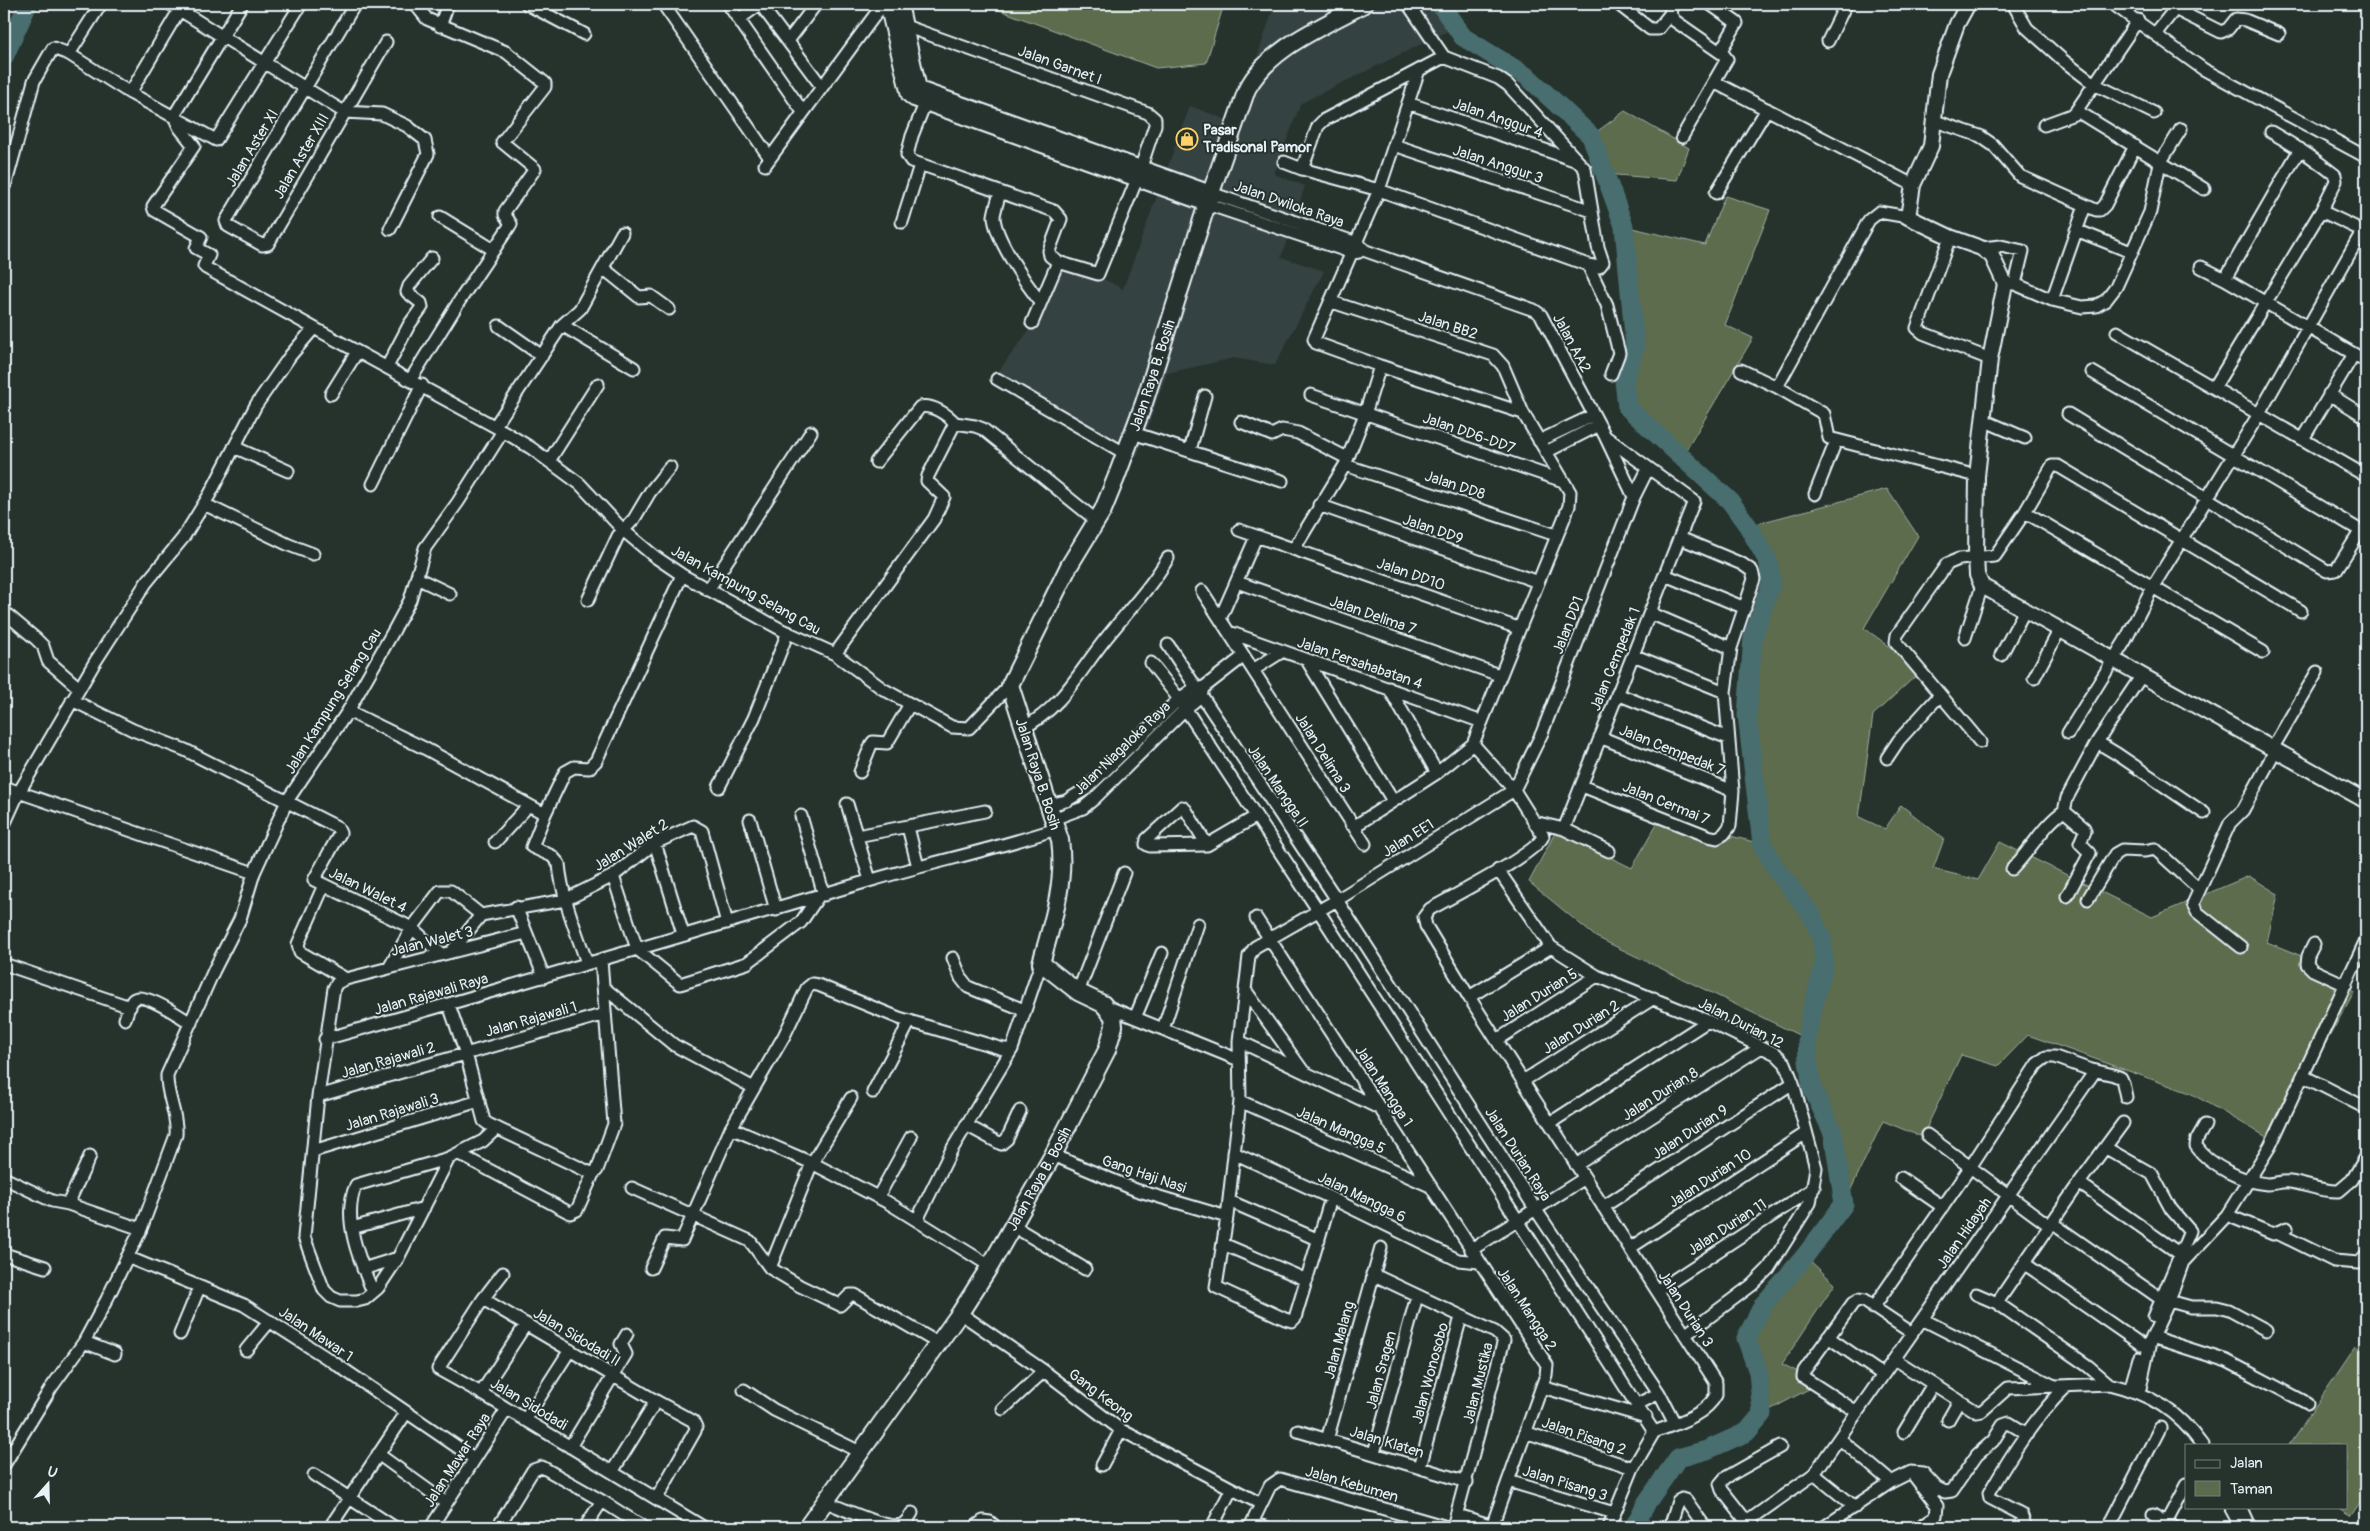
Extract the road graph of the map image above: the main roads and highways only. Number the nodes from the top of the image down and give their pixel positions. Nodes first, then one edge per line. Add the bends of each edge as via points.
1 (1364, 4) edge
2 (807, 1527) edge

1 - 2 main road, Jalan Raya B. Bosih via 1277,54 1255,74 1247,89 1126,454 1097,521 1069,566 1010,685 1062,854 1052,927 1041,963 1078,992 1102,1004 1112,1016 1114,1026 1107,1050 1053,1155 990,1266

